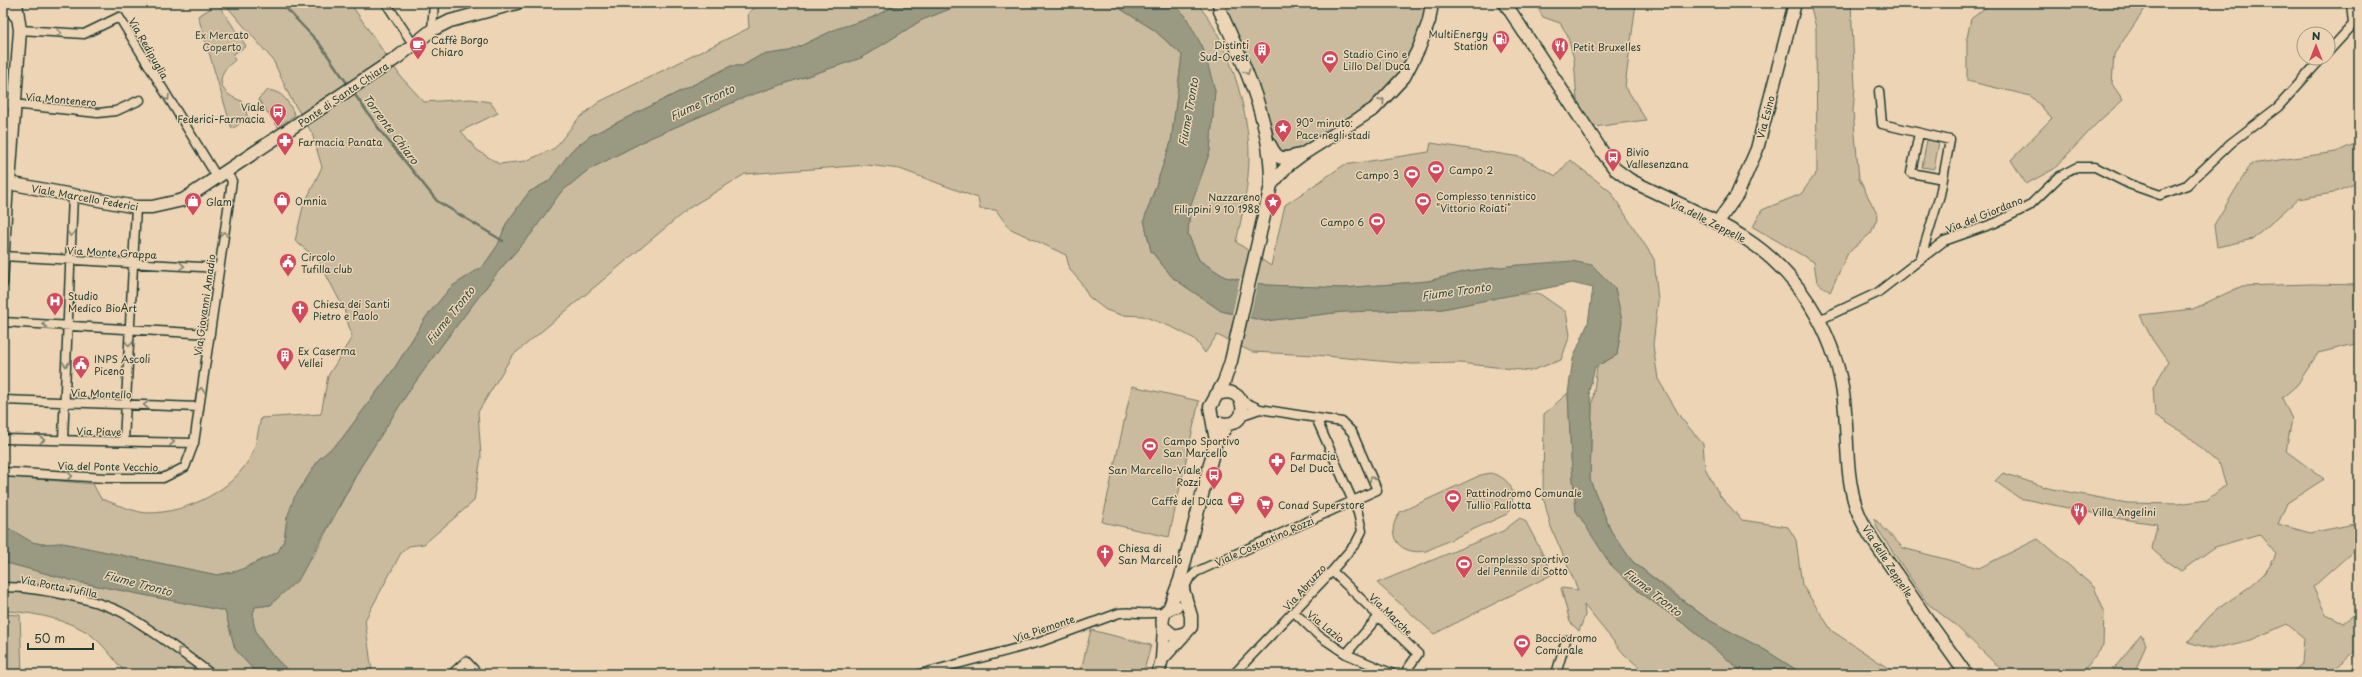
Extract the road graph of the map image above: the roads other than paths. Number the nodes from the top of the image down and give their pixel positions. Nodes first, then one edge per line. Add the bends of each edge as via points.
1 (5, 3) edge
2 (16, 3) edge
3 (386, 3) edge
4 (434, 3) edge
5 (517, 3) edge
6 (1219, 3) edge
7 (1432, 3) edge
8 (1505, 3) edge
9 (1795, 3) edge
10 (2351, 3) edge
11 (18, 18) junction
12 (2356, 21) edge
13 (20, 30) junction
14 (432, 30) junction
15 (2336, 43) edge
16 (413, 44) junction
17 (2315, 66) edge
18 (1879, 91) dead end
19 (140, 100) dead end
20 (9, 104) edge
21 (288, 130) joint
22 (1919, 133) junction
23 (1268, 141) junction
24 (1303, 154) junction
25 (222, 174) junction
26 (1943, 179) junction
27 (6, 183) edge
28 (1270, 187) junction
29 (73, 195) junction
30 (136, 207) junction
31 (1717, 223) junction
32 (4, 257) edge
33 (70, 260) junction
34 (1920, 260) junction
35 (133, 263) junction
36 (219, 268) junction
37 (3, 284) edge
38 (1819, 320) junction
39 (3, 322) edge
40 (67, 325) junction
41 (130, 329) junction
42 (210, 334) junction
43 (1230, 362) junction
44 (1216, 395) junction
45 (1239, 398) junction
46 (3, 400) edge
47 (64, 402) junction
48 (126, 404) junction
49 (199, 407) junction
50 (1260, 409) junction
51 (1212, 416) junction
52 (1240, 416) junction
53 (1316, 418) junction
54 (1228, 424) junction
55 (3, 439) edge
56 (63, 440) junction
57 (124, 441) junction
58 (1216, 441) junction
59 (194, 443) junction
60 (3, 472) edge
61 (1353, 501) junction
62 (1332, 572) junction
63 (1181, 586) junction
64 (3, 588) edge
65 (1167, 610) junction
66 (1188, 611) junction
67 (1295, 613) junction
68 (1152, 615) junction
69 (1379, 616) junction
70 (1163, 626) junction
71 (1186, 633) junction
72 (1566, 640) dead end
73 (1346, 654) junction
74 (1162, 659) junction
75 (211, 674) edge
76 (452, 674) edge
77 (478, 674) edge
78 (920, 674) edge
79 (1158, 674) edge
80 (1234, 674) edge
81 (1393, 674) edge
82 (1404, 674) edge
83 (1556, 674) edge
84 (1966, 674) edge

1 - 11 street
2 - 11 street
3 - 16 street
4 - 14 street
5 - 14 street via 450,21
6 -> 23 street, Viale Costantino Rozzi via 1220,11 1248,73
24 -> 7 street, Viale Costantino Rozzi via 1374,109 1404,77 1419,48 1429,21
8 - 31 street, Via delle Zeppelle via 1615,169 1630,180
9 - 31 street, Via Esino via 1757,149 1736,195
10 - 12 street
11 - 13 street
12 - 15 street
13 - 20 street
13 -> 25 street, Via Redipuglia via 84,34 119,17
14 - 16 street
16 - 21 street, Ponte di Santa Chiara via 398,57
17 - 34 street, Via del Giordano via 2278,107 2231,143 2187,185 2160,195 2128,184 2095,166 2077,167 2060,176 2030,206 1995,223 1944,241
18 - 22 street via 1882,124
19 - 20 street, Via Montenero via 116,111 98,113
20 - 27 street
21 - 25 street, Viale Marcello Federici
22 - 26 street via 1950,140
22 - 26 street via 1911,173
23 - 24 street, Viale Costantino Rozzi via 1275,155 1281,158
23 - 28 street, Viale Costantino Rozzi via 1271,163
24 - 28 street, Viale Costantino Rozzi via 1279,174
25 - 30 street, Viale Marcello Federici via 183,200 159,206
36 -> 25 street, Via Giovanni Amadio via 232,181
26 - 34 street
27 - 29 street, Viale Marcello Federici
27 - 32 street
28 - 43 street, Viale Costantino Rozzi
29 - 30 street, Viale Marcello Federici
29 -> 33 street
30 - 35 street
31 - 38 street, Via delle Zeppelle via 1770,257 1795,284
32 - 33 street, Via Monte Grappa
32 - 37 street
33 - 35 street, Via Monte Grappa
33 - 40 street
34 - 38 street, Via del Giordano via 1877,293
35 -> 36 street, Via Monte Grappa
35 - 41 street
36 - 42 street, Via Giovanni Amadio
38 - 84 street, Via delle Zeppelle via 1831,344 1843,393 1849,478 1856,507 1868,533
40 -> 39 street
40 - 41 street
40 -> 47 street
41 - 42 street
41 -> 48 street
49 -> 42 street, Via Giovanni Amadio
43 - 44 street, Viale Costantino Rozzi via 1224,382
43 - 45 street, Viale Costantino Rozzi
44 - 45 street, Viale Costantino Rozzi via 1228,392
44 - 51 street, Viale Costantino Rozzi via 1210,407
45 - 50 street, Viale Costantino Rozzi
45 - 52 street, Viale Costantino Rozzi via 1242,408
46 - 47 street, Via Montello
47 - 48 street, Via Montello
47 - 56 street
49 -> 48 street, Via Montello
48 - 57 street
49 - 59 street, Via Giovanni Amadio
50 - 52 street, Viale Costantino Rozzi
50 - 53 street, Viale Costantino Rozzi
51 - 54 street via 1219,423
51 - 58 street, Viale Costantino Rozzi
52 - 54 street, Viale Costantino Rozzi
53 - 61 street
61 -> 53 street, Viale Costantino Rozzi via 1377,490 1352,432 1342,422
54 - 58 street, Viale Costantino Rozzi
55 -> 56 street, Via Piave
56 - 57 street, Via Piave
57 -> 59 street, Via Piave
58 - 63 street, Viale Costantino Rozzi
60 -> 59 street, Via del Ponte Vecchio via 106,478 163,478 185,467
61 - 62 street, Via Abruzzo via 1362,531 1356,543
61 - 63 street, Viale Costantino Rozzi via 1196,572
62 - 67 street, Via Abruzzo
62 - 69 street, Via Marche
63 - 65 street, Viale Costantino Rozzi
63 - 66 street, Viale Costantino Rozzi
75 -> 64 street, Via Porta Tufilla via 171,644 106,605 56,594
65 - 66 street via 1181,606
65 - 68 street, Via Piemonte
65 - 70 street, Viale Costantino Rozzi
66 - 71 street, Viale Costantino Rozzi via 1192,621
67 - 73 street, Via Lazio via 1318,635
67 - 80 street, Via Abruzzo
68 - 70 street
68 - 78 street, Via Piemonte via 1119,613 1040,642
69 - 73 street, Via Lazio
69 - 82 street, Via Marche via 1418,654
70 - 71 street via 1174,636
70 - 74 street, Viale Costantino Rozzi
71 - 74 street, Viale Costantino Rozzi
72 - 83 street
73 - 81 street, Via Lazio
74 - 79 street, Viale Costantino Rozzi
76 - 77 street via 466,661

